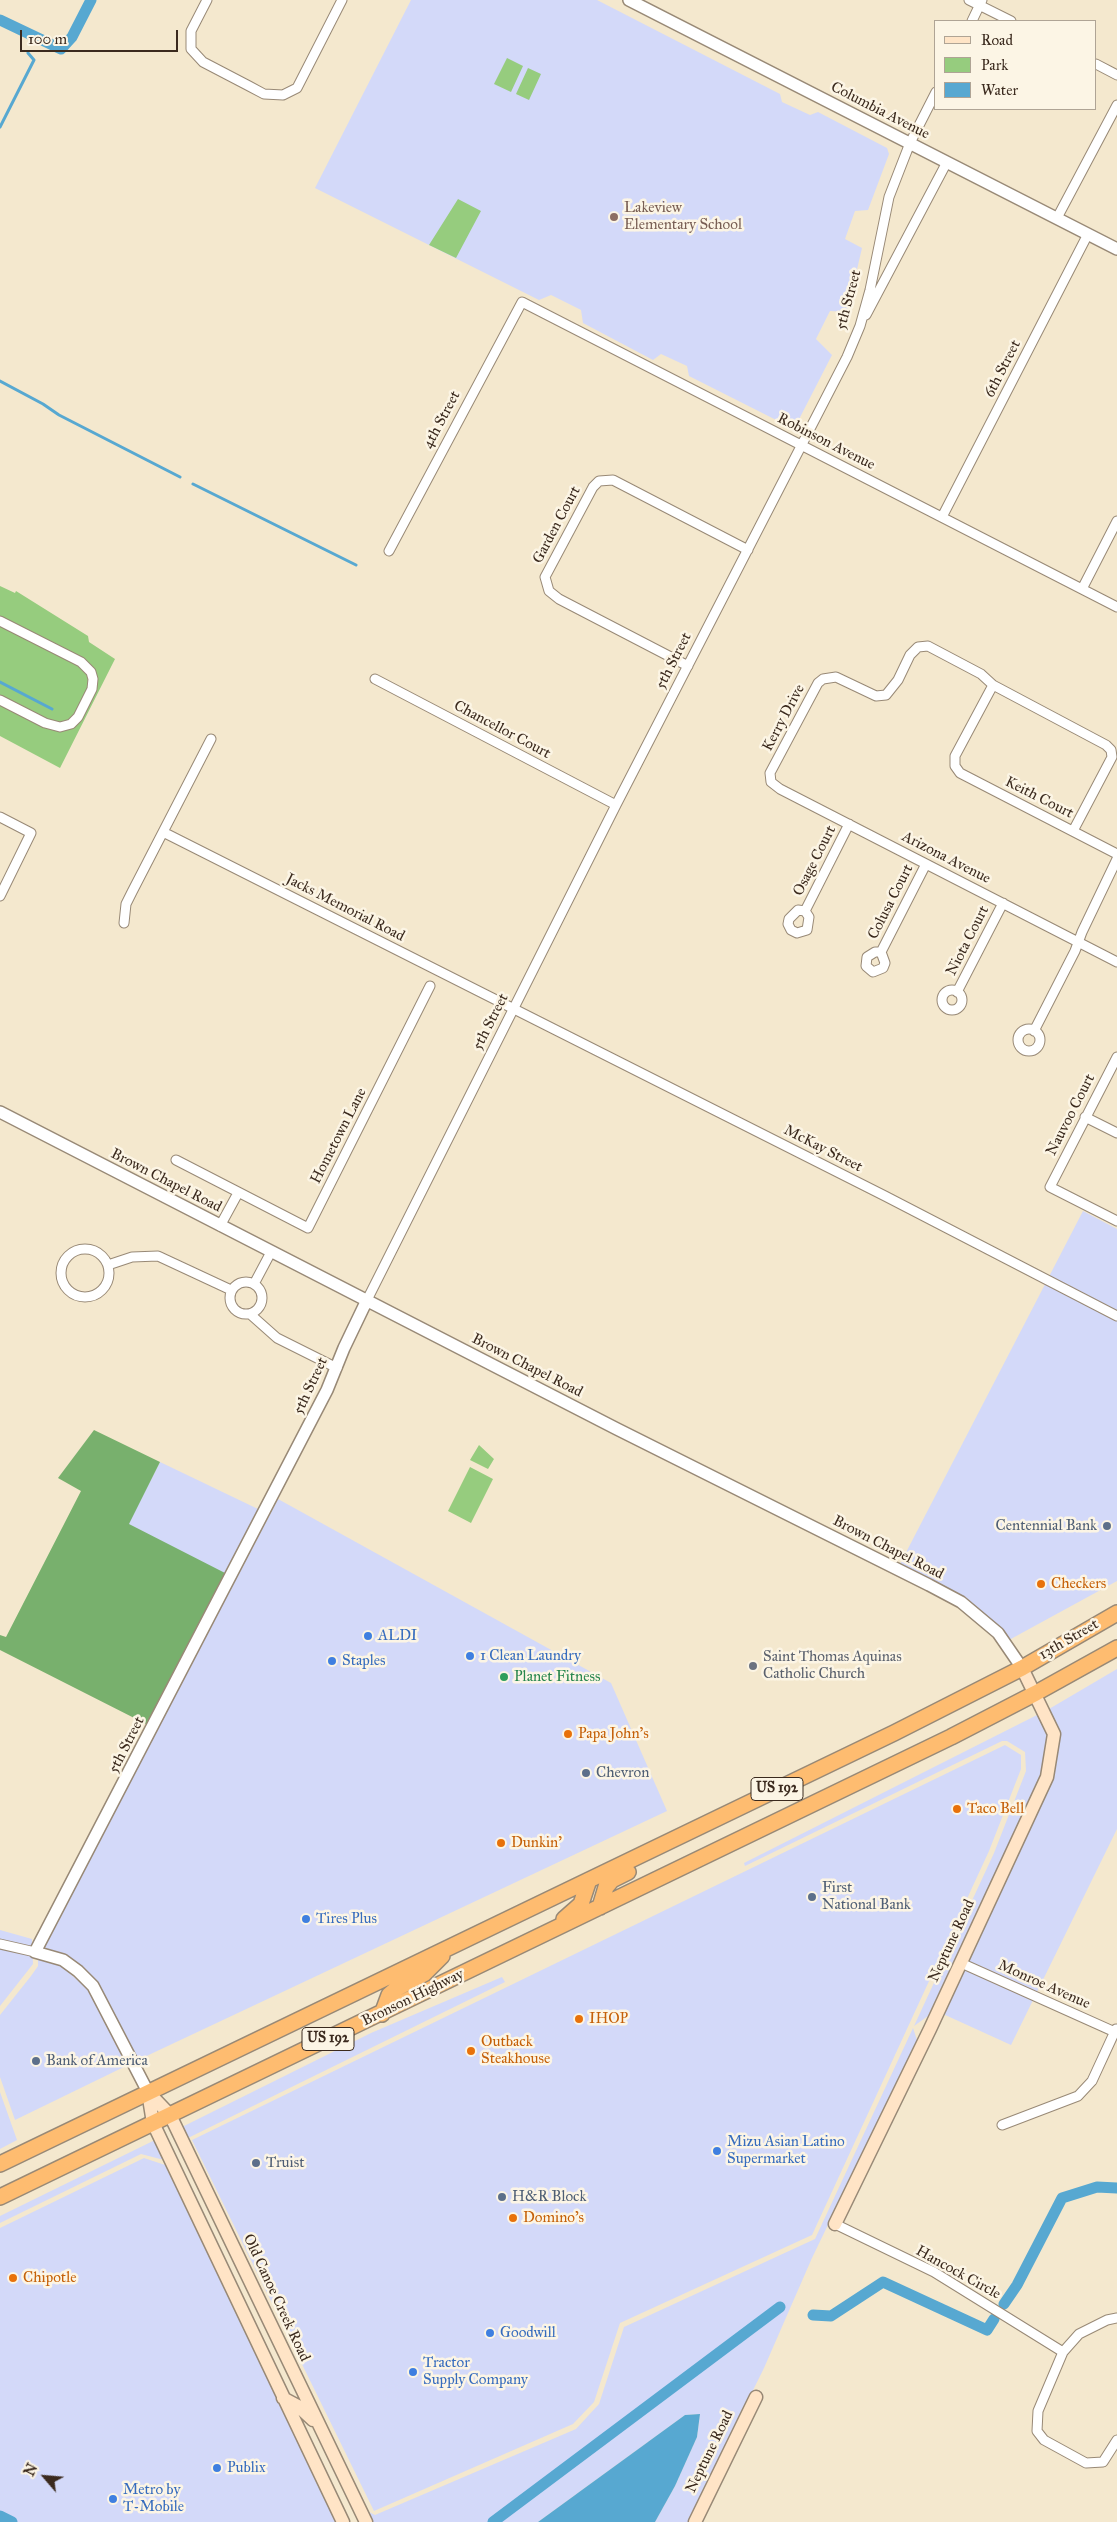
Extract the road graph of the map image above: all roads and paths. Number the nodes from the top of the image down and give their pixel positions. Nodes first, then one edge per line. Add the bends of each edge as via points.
1 (207, 0) edge
2 (342, 0) edge
3 (629, 0) edge
4 (969, 0) edge
5 (981, 3) edge
6 (972, 20) edge
7 (1009, 20) edge
8 (1097, 65) edge
9 (1117, 75) edge
10 (934, 96) edge
11 (1117, 105) edge
12 (910, 143) junction
13 (947, 162) junction
14 (1058, 218) junction
15 (1088, 234) junction
16 (1117, 249) edge
17 (522, 302) joint
18 (860, 326) junction
19 (801, 444) junction
20 (942, 517) junction
21 (1117, 521) edge
22 (748, 550) junction
23 (389, 551) dead end
24 (1082, 589) junction
25 (1117, 606) edge
26 (0, 621) edge
27 (688, 666) junction
28 (375, 679) dead end
29 (993, 685) junction
30 (0, 700) edge
31 (211, 739) dead end
32 (770, 773) joint
33 (616, 805) junction
34 (0, 817) edge
35 (849, 824) junction
36 (1073, 831) junction
37 (163, 832) junction
38 (1117, 854) edge
39 (1117, 859) edge
40 (926, 864) junction
41 (0, 896) edge
42 (1003, 903) junction
43 (805, 911) dead end
44 (124, 923) dead end
45 (1078, 942) junction
46 (881, 952) dead end
47 (1117, 962) edge
48 (430, 986) dead end
49 (957, 992) dead end
50 (515, 1009) junction
51 (1034, 1031) dead end
52 (1117, 1057) edge
53 (0, 1112) edge
54 (1085, 1117) junction
55 (1117, 1133) edge
56 (176, 1160) dead end
57 (238, 1193) junction
58 (1117, 1221) edge
59 (220, 1226) junction
60 (271, 1252) junction
61 (108, 1266) junction
62 (254, 1284) junction
63 (232, 1290) junction
64 (367, 1300) junction
65 (250, 1314) junction
66 (1117, 1316) edge
67 (337, 1368) junction
68 (1117, 1613) edge
69 (1117, 1648) edge
70 (1022, 1668) junction
71 (1036, 1693) junction
72 (682, 1835) junction
73 (589, 1880) junction
74 (600, 1907) junction
75 (552, 1930) junction
76 (0, 1944) edge
77 (452, 1946) junction
78 (35, 1952) junction
79 (961, 1962) junction
80 (382, 2014) junction
81 (1116, 2031) edge
82 (148, 2092) junction
83 (170, 2115) junction
84 (153, 2123) junction
85 (1002, 2125) dead end
86 (0, 2164) edge
87 (0, 2197) edge
88 (835, 2224) joint
89 (1117, 2318) edge
90 (1063, 2352) junction
91 (274, 2377) junction
92 (305, 2397) junction
93 (756, 2397) dead end
94 (283, 2398) junction
95 (320, 2427) junction
96 (1117, 2440) edge
97 (343, 2522) edge
98 (366, 2522) edge
99 (695, 2522) edge

1 - 2 street via 192,31 191,49 203,62 264,94 283,96 297,88
3 - 12 street, Columbia Avenue
4 - 5 street
5 - 6 street
5 - 7 street
8 - 9 street
10 - 12 street, 5th Street
11 - 14 street
12 - 13 street, Columbia Avenue
12 - 18 street, 5th Street via 883,215
13 - 14 street, Columbia Avenue
13 - 18 street
14 - 15 street, Columbia Avenue
15 - 16 street, Columbia Avenue
15 - 20 street, 6th Street
17 - 19 street, Robinson Avenue
17 - 23 street, 4th Street
18 - 19 street, 5th Street
19 - 20 street, Robinson Avenue
19 - 22 street, 5th Street
20 - 24 street, Robinson Avenue
21 - 24 street
22 - 27 street, 5th Street
22 - 27 street, Garden Court via 612,480 599,481 545,577 549,591 559,599
24 - 25 street, Robinson Avenue
26 - 30 street via 81,662 93,679 92,690 78,717 60,727 45,723
27 - 33 street, 5th Street
28 - 33 street, Chancellor Court
29 - 32 street, Kerry Drive via 980,674 928,646 918,647 910,655 898,680 886,695 876,696 836,677 823,679
29 - 36 street, Keith Court via 1111,750 1112,757
29 - 36 street, Keith Court via 955,756 955,766 960,773
31 - 37 street
32 - 35 street, Arizona Avenue via 771,782 780,789
33 - 50 street, 5th Street
34 - 41 street via 31,833
35 - 40 street, Arizona Avenue
35 - 43 street, Osage Court
36 - 38 street
37 - 44 street via 126,904
37 - 50 street, Jacks Memorial Road
39 - 45 street
40 - 42 street, Arizona Avenue
40 - 46 street, Colusa Court
42 - 45 street, Arizona Avenue
42 - 49 street, Niota Court
45 - 47 street, Arizona Avenue
45 - 51 street
48 - 57 street, Hometown Lane via 308,1228
50 - 64 street, 5th Street
50 - 66 street, McKay Street
52 - 54 street, Nauvoo Court
53 - 59 street, Brown Chapel Road
54 - 55 street
54 - 58 street, Nauvoo Court via 1050,1187
56 - 57 street, Hometown Lane
57 - 59 street
59 - 60 street, Brown Chapel Road
60 - 62 street
60 - 64 street, Brown Chapel Road
61 - 61 street via 105,1259 93,1250 78,1249 65,1258 61,1280 71,1293 88,1297 102,1289 109,1274
61 - 63 street via 132,1257 158,1256
62 - 63 street via 242,1282
62 - 65 street via 262,1298 260,1307
63 - 65 street via 232,1307 240,1314
64 - 67 street, 5th Street
64 - 70 street, Brown Chapel Road via 961,1602 998,1633
65 - 67 street via 277,1338
67 - 78 street, 5th Street
68 - 70 highway, 13th Street / US 192
69 - 71 highway, 13th Street / US 192
70 - 71 main road, Neptune Road
70 - 72 highway, US 192
71 - 74 highway, Bronson Highway / US 192
71 - 79 main road, Neptune Road via 1054,1734 1047,1777
72 - 73 highway, US 192
72 - 74 highway via 669,1850 612,1880 603,1894
73 - 75 highway via 581,1904
73 - 77 highway, Bronson Highway / US 192
74 - 75 highway, Bronson Highway / US 192
75 - 80 highway, Bronson Highway / US 192
76 - 78 street, Old Canoe Creek Road
77 - 80 highway via 424,1974 388,1995
77 - 82 highway, Bronson Highway / US 192
78 - 82 street, Old Canoe Creek Road via 63,1960 93,1986
79 - 81 street, Monroe Avenue
79 - 88 main road, Neptune Road
80 - 83 highway, Bronson Highway / US 192
81 - 85 street via 1092,2081 1078,2096
82 - 83 main road, Old Canoe Creek Road
82 - 84 main road, Old Canoe Creek Road
82 - 86 highway, Bronson Highway / US 192
83 - 84 highway, Bronson Highway / US 192
83 - 92 main road, Old Canoe Creek Road
84 - 87 highway, Bronson Highway / US 192
84 - 91 main road, Old Canoe Creek Road
88 - 90 street, Hancock Circle via 941,2277
89 - 90 street via 1079,2334
90 - 96 street via 1038,2411 1037,2431 1044,2440 1086,2462 1103,2462
91 - 92 main road
91 - 94 main road, Old Canoe Creek Road
92 - 95 main road, Old Canoe Creek Road
93 - 99 main road, Neptune Road
94 - 95 main road via 298,2406
94 - 97 main road, Old Canoe Creek Road
95 - 98 main road, Old Canoe Creek Road

